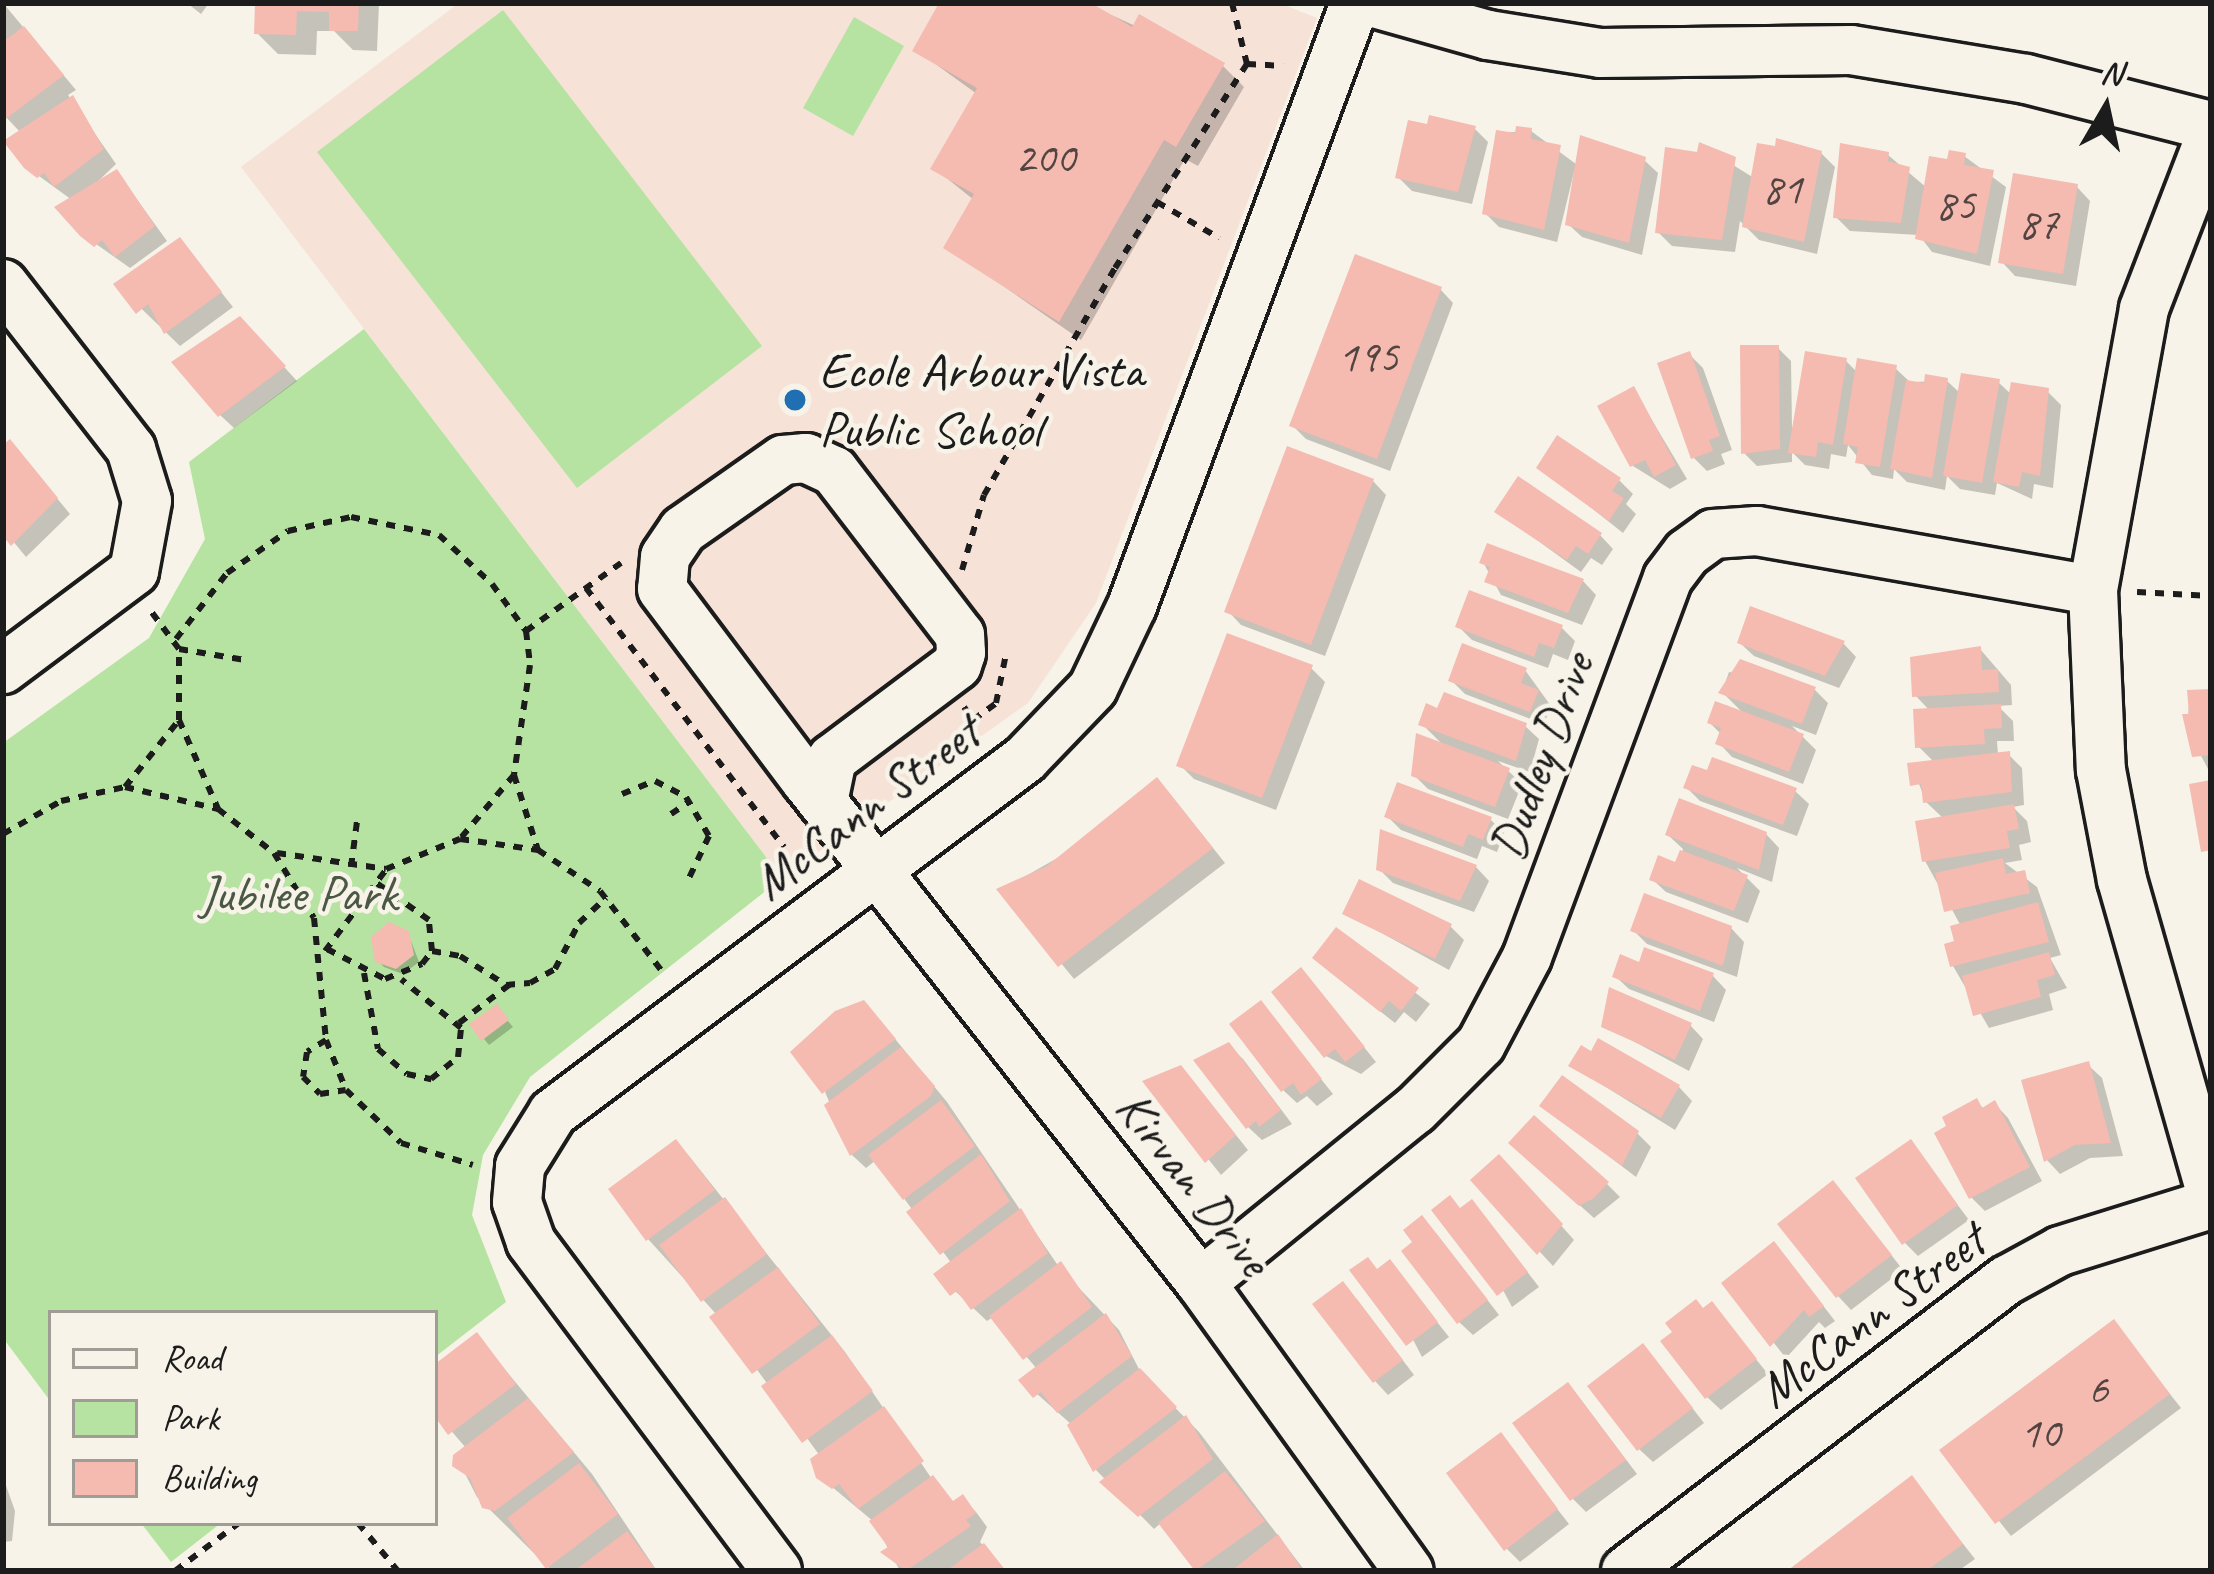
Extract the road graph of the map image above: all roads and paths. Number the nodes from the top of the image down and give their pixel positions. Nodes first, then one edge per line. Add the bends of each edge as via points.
1 (1232, 3) edge
2 (1355, 3) edge
3 (1374, 3) edge
4 (1247, 64) junction
5 (1283, 66) dead end
6 (2211, 130) edge
7 (1157, 202) junction
8 (1219, 238) dead end
9 (3, 284) edge
10 (640, 550) dead end
11 (960, 580) dead end
12 (586, 588) junction
13 (2093, 590) junction
14 (2211, 596) edge
15 (150, 610) dead end
16 (526, 631) junction
17 (176, 639) junction
18 (178, 649) junction
19 (245, 660) dead end
20 (3, 669) edge
21 (178, 720) junction
22 (514, 775) junction
23 (125, 787) junction
24 (622, 794) dead end
25 (689, 802) junction
26 (823, 802) junction
27 (218, 809) junction
28 (358, 814) dead end
29 (670, 814) dead end
30 (3, 834) edge
31 (460, 839) junction
32 (784, 847) dead end
33 (538, 850) junction
34 (274, 853) junction
35 (351, 867) junction
36 (386, 869) junction
37 (879, 871) junction
38 (688, 878) dead end
39 (375, 882) junction
40 (606, 898) junction
41 (432, 950) junction
42 (325, 952) junction
43 (364, 974) junction
44 (664, 975) dead end
45 (401, 979) junction
46 (510, 985) junction
47 (459, 1023) junction
48 (326, 1040) junction
49 (346, 1090) junction
50 (473, 1166) dead end
51 (2211, 1193) edge
52 (2211, 1204) edge
53 (1201, 1282) junction
54 (235, 1526) edge
55 (360, 1526) edge
56 (175, 1571) edge
57 (398, 1571) edge
58 (777, 1571) edge
59 (1409, 1571) edge
60 (1626, 1571) edge

1 - 4 path
2 - 37 street, McCann Street via 1132,606 1093,688 1024,759
3 - 6 street via 1506,39 1600,53 1851,50 2026,79
4 - 5 path
4 - 7 path
6 - 13 street via 2144,309
7 - 8 path
7 - 11 path via 984,495
9 - 20 street via 131,449 148,501 134,571
10 - 12 path
12 - 16 path
12 - 32 path
13 - 14 path
13 - 51 street via 2105,792
13 - 53 street, Dudley Drive via 1757,531 1713,534 1687,553 1668,578 1527,957 1481,1044 1415,1110
15 - 17 path
16 - 17 path via 493,584 440,535 351,517 287,531 255,550
16 - 22 path via 530,702
17 - 18 path
18 - 19 path
18 - 21 path
21 - 23 path
21 - 27 path
22 - 31 path
22 - 33 path
23 - 27 path
23 - 30 path via 62,802
24 - 25 path via 664,782
25 - 29 path
25 - 38 path via 709,836
26 - 26 street, Kirvan Drive via 832,760 957,665 960,635 834,471 806,458 783,460 683,530 660,571 662,589
26 - 37 street, Kirvan Drive
27 - 34 path
28 - 35 path
31 - 33 path
31 - 36 path
33 - 40 path
34 - 35 path
34 - 42 path via 304,898
35 - 36 path
36 - 39 path
37 - 53 street, Kirvan Drive
37 - 58 street, McCann Street via 553,1113 520,1166 517,1202 531,1242
39 - 41 path via 419,908 429,920
39 - 42 path
40 - 44 path
40 - 46 path via 579,923 555,969
41 - 45 path
41 - 46 path
42 - 43 path
42 - 48 path
43 - 45 path
43 - 47 path via 378,1049 406,1074 431,1079 453,1065 462,1048
45 - 47 path
46 - 47 path
48 - 49 path
48 - 49 path via 307,1052 303,1077 320,1094
49 - 50 path via 401,1143
52 - 60 street, McCann Street via 2060,1252 2008,1280
53 - 59 street, Kirvan Drive
54 - 56 path
55 - 57 path

